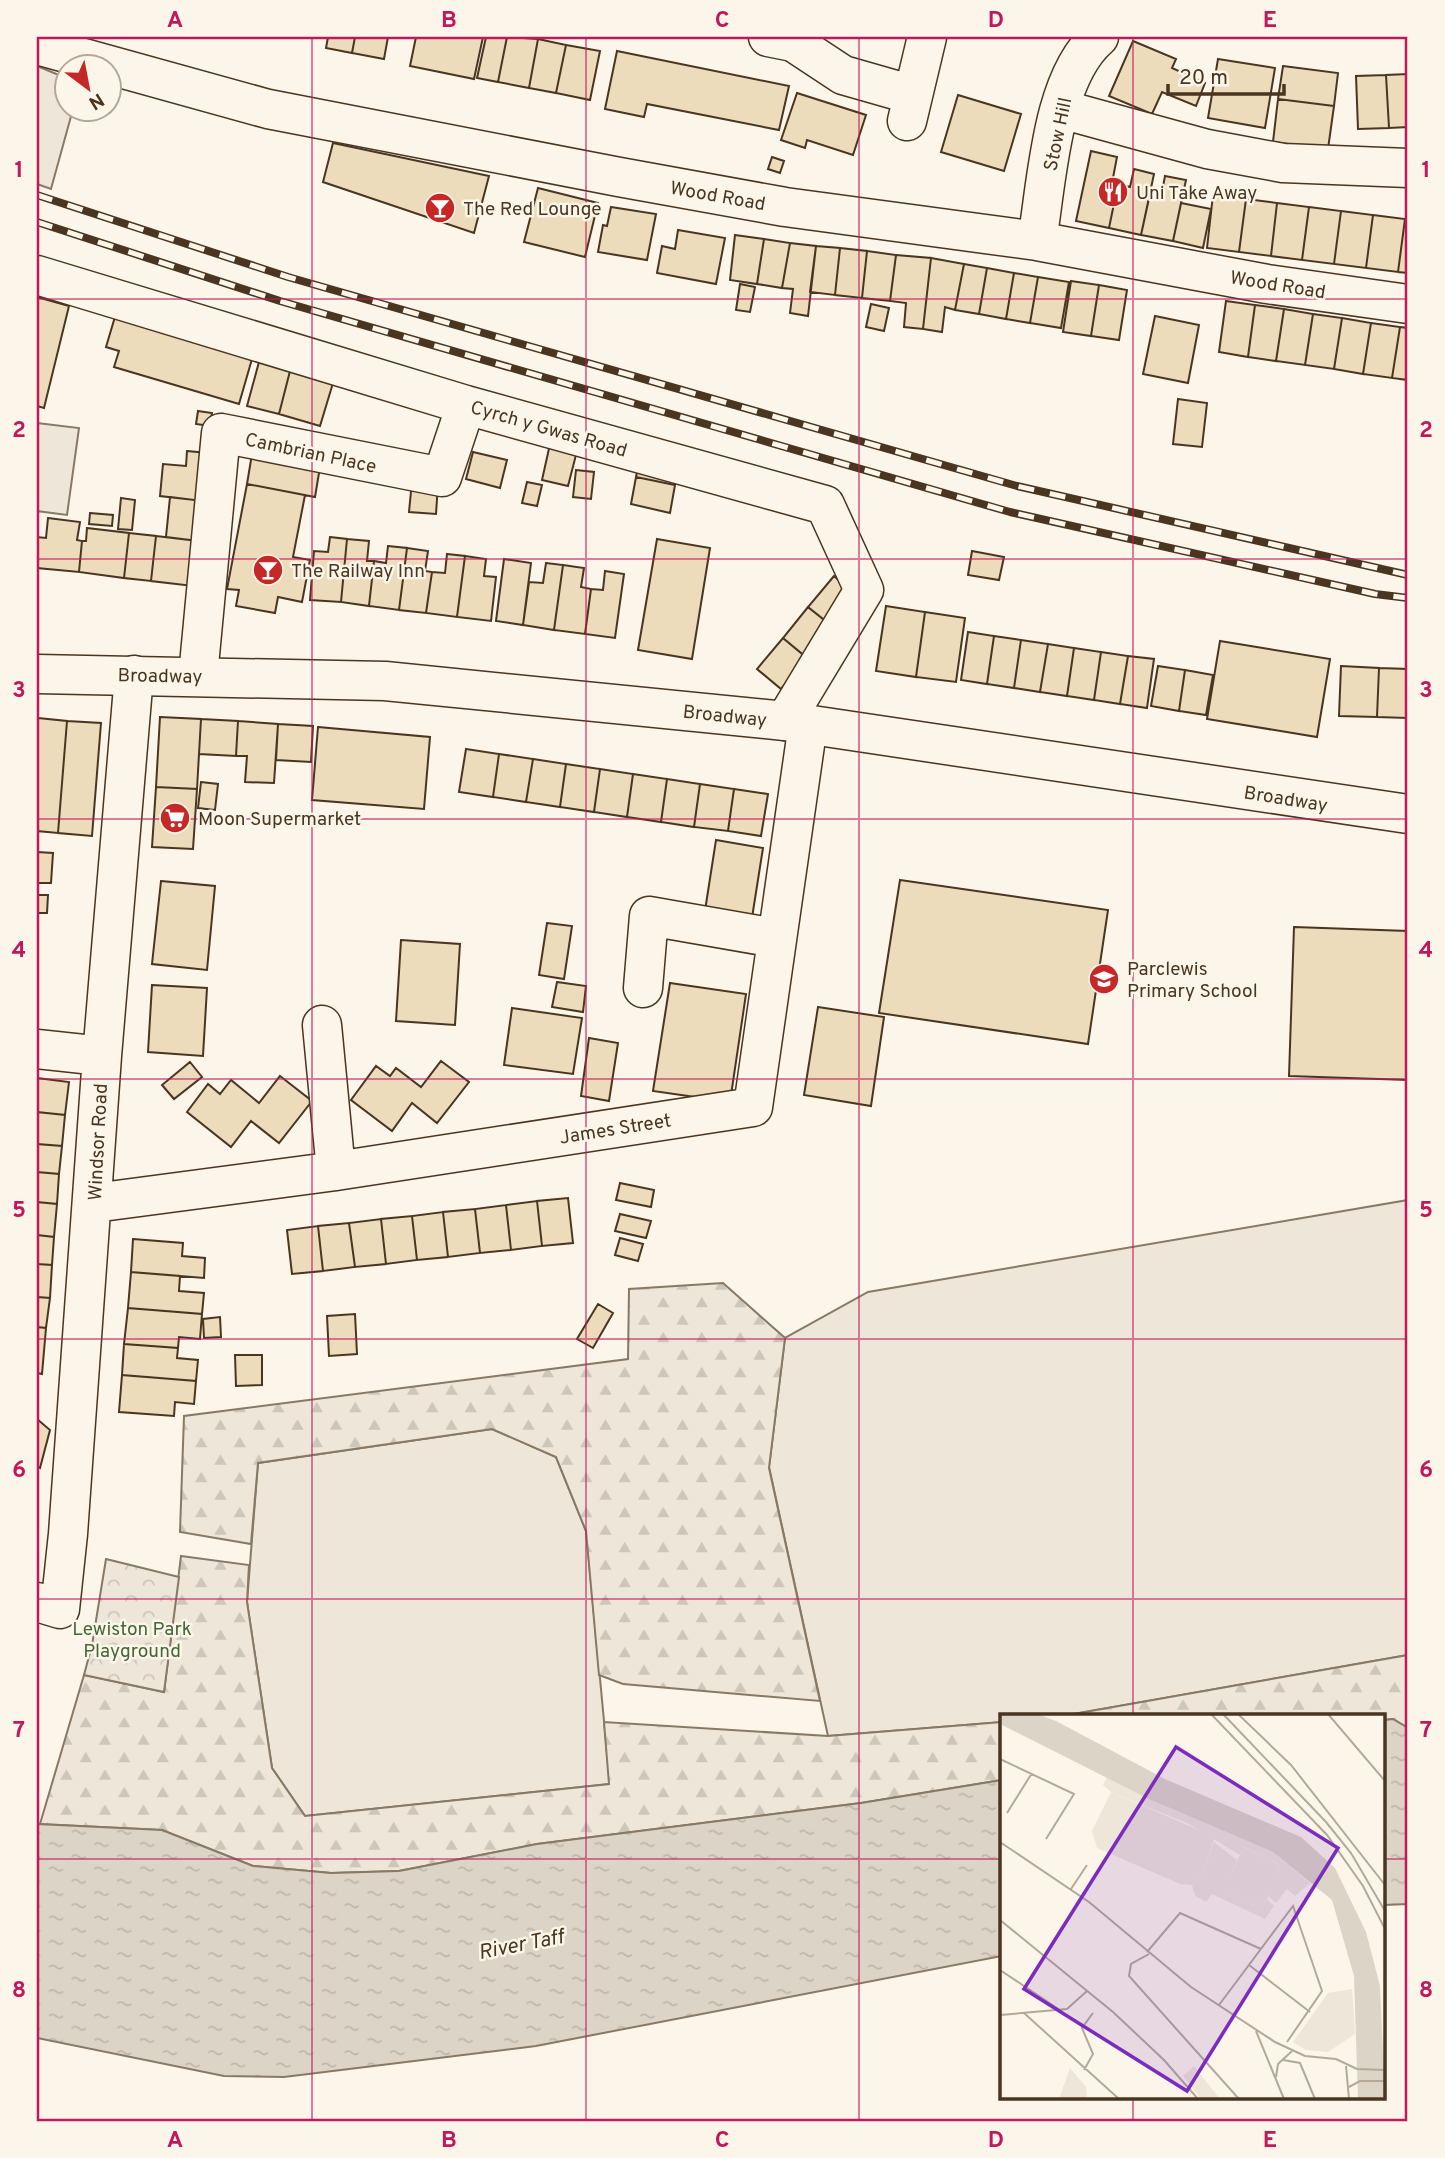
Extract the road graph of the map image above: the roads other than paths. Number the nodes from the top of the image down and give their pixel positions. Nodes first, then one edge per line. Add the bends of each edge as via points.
1 (768, 37) edge
2 (927, 37) edge
3 (1099, 37) edge
4 (40, 43) edge
5 (1061, 109) junction
6 (1408, 168) edge
7 (1037, 241) junction
8 (37, 275) edge
9 (1408, 304) edge
10 (466, 405) junction
11 (37, 674) edge
12 (134, 675) junction
13 (198, 676) junction
14 (797, 723) junction
15 (1408, 814) edge
16 (775, 938) junction
17 (643, 988) dead end
18 (322, 1025) dead end
19 (37, 1049) edge
20 (102, 1056) junction
21 (336, 1171) junction
22 (93, 1203) junction
23 (48, 1605) edge

1 - 2 street via 793,42 843,75 910,108
3 - 5 street, Stow Hill via 1070,77
4 - 7 street, Wood Road via 268,109 785,207
5 - 6 street via 1207,149 1283,163
5 - 7 street, Stow Hill
7 - 9 street, Wood Road via 1267,284
8 - 10 street, Cyrch y Gwas Road
10 - 13 street, Cambrian Place via 442,477 221,433
10 - 14 street, Cyrch y Gwas Road via 825,505 864,590
11 - 12 street, Broadway
12 - 13 street, Broadway
12 - 20 street, Windsor Road
13 - 14 street, Broadway via 385,681
14 - 15 street, Broadway
14 - 16 street, James Street
16 - 17 street via 649,916
16 - 21 street, James Street via 753,1107
18 - 21 street
19 - 20 street
20 - 22 street, Windsor Road
21 - 22 street, James Street
22 - 23 street, Windsor Road

